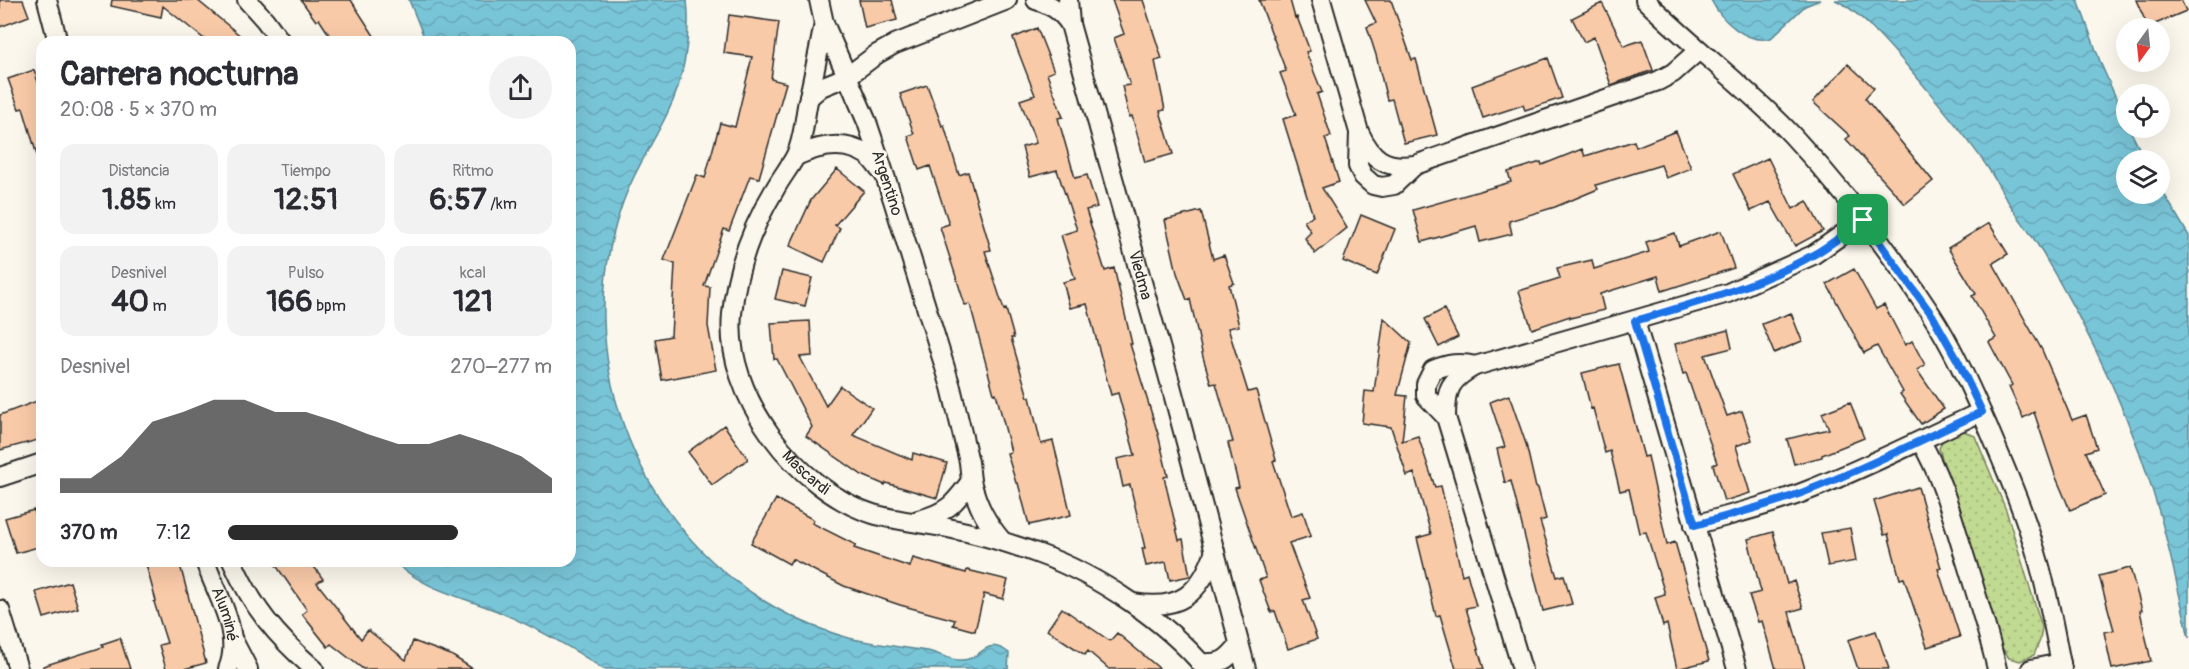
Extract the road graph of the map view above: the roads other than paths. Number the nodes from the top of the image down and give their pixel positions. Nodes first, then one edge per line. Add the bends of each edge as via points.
1 (47, 0) edge
2 (248, 0) edge
3 (819, 0) edge
4 (1007, 0) edge
5 (1036, 0) edge
6 (1068, 0) edge
7 (1322, 0) edge
8 (1645, 0) edge
9 (824, 22) junction
10 (1070, 24) junction
11 (56, 36) edge
12 (276, 36) edge
13 (1699, 50) junction
14 (848, 76) junction
15 (809, 97) junction
16 (1359, 132) junction
17 (796, 156) junction
18 (1415, 165) junction
19 (884, 174) junction
20 (1863, 220) junction
21 (1635, 321) junction
22 (1982, 412) junction
23 (1921, 442) junction
24 (36, 465) edge
25 (0, 477) edge
26 (971, 481) junction
27 (913, 521) junction
28 (1695, 525) junction
29 (1003, 542) junction
30 (1215, 551) junction
31 (207, 567) edge
32 (235, 567) edge
33 (1194, 592) junction
34 (1173, 602) junction
35 (1131, 603) junction
36 (1228, 603) junction
37 (0, 610) edge
38 (1171, 633) junction
39 (234, 642) junction
40 (1239, 645) junction
41 (297, 661) edge
42 (1203, 666) edge
43 (2062, 666) edge
44 (18, 669) edge
45 (228, 669) edge
46 (248, 669) edge
47 (314, 669) edge
48 (1246, 669) edge
49 (1522, 669) edge
50 (1737, 669) edge
51 (1997, 669) edge
52 (2031, 669) edge

1 - 11 street
2 - 12 street
3 - 9 street
4 - 14 street via 895,44
5 - 10 street via 1051,5
6 - 10 street, Viedma
7 - 16 street
8 - 13 street
9 - 14 street, Argentino
9 - 15 street
10 - 30 street, Viedma
13 - 18 street via 1658,81
13 - 20 street via 1791,135
14 - 15 street via 821,87
14 - 19 street, Argentino
15 - 17 street
16 - 18 street via 1376,158 1399,167
16 - 18 street via 1358,166 1374,185 1394,185
17 - 19 street via 815,148 848,147 867,155
17 - 27 street, Mascardi via 752,231 743,257 731,317 737,368 750,403 778,446 796,465 850,504 874,514
19 - 26 street, Argentino via 951,387
20 - 21 street via 1813,255 1769,276 1728,293
20 - 22 street via 1932,315
21 - 28 street
21 - 49 street via 1475,366 1460,374 1449,387 1446,417
22 - 23 street
22 - 43 street via 2026,522 2042,573
23 - 28 street via 1810,490
23 - 51 street via 1944,491
24 - 25 street
26 - 27 street via 949,508 936,516
26 - 29 street, Argentino via 979,508
27 - 29 street, Mascardi
28 - 50 street
29 - 35 street, Mascardi via 1081,573
30 - 33 street
30 - 36 street, Viedma
31 - 39 street, Aluminé
32 - 41 street via 257,610
33 - 34 street
33 - 36 street via 1209,589
34 - 35 street via 1154,607
34 - 38 street via 1166,619
35 - 38 street, Mascardi
36 - 40 street
37 - 44 street
38 - 42 street
39 - 45 street, Aluminé
39 - 46 street
40 - 42 street via 1228,659
40 - 48 street
41 - 47 street
43 - 52 street

